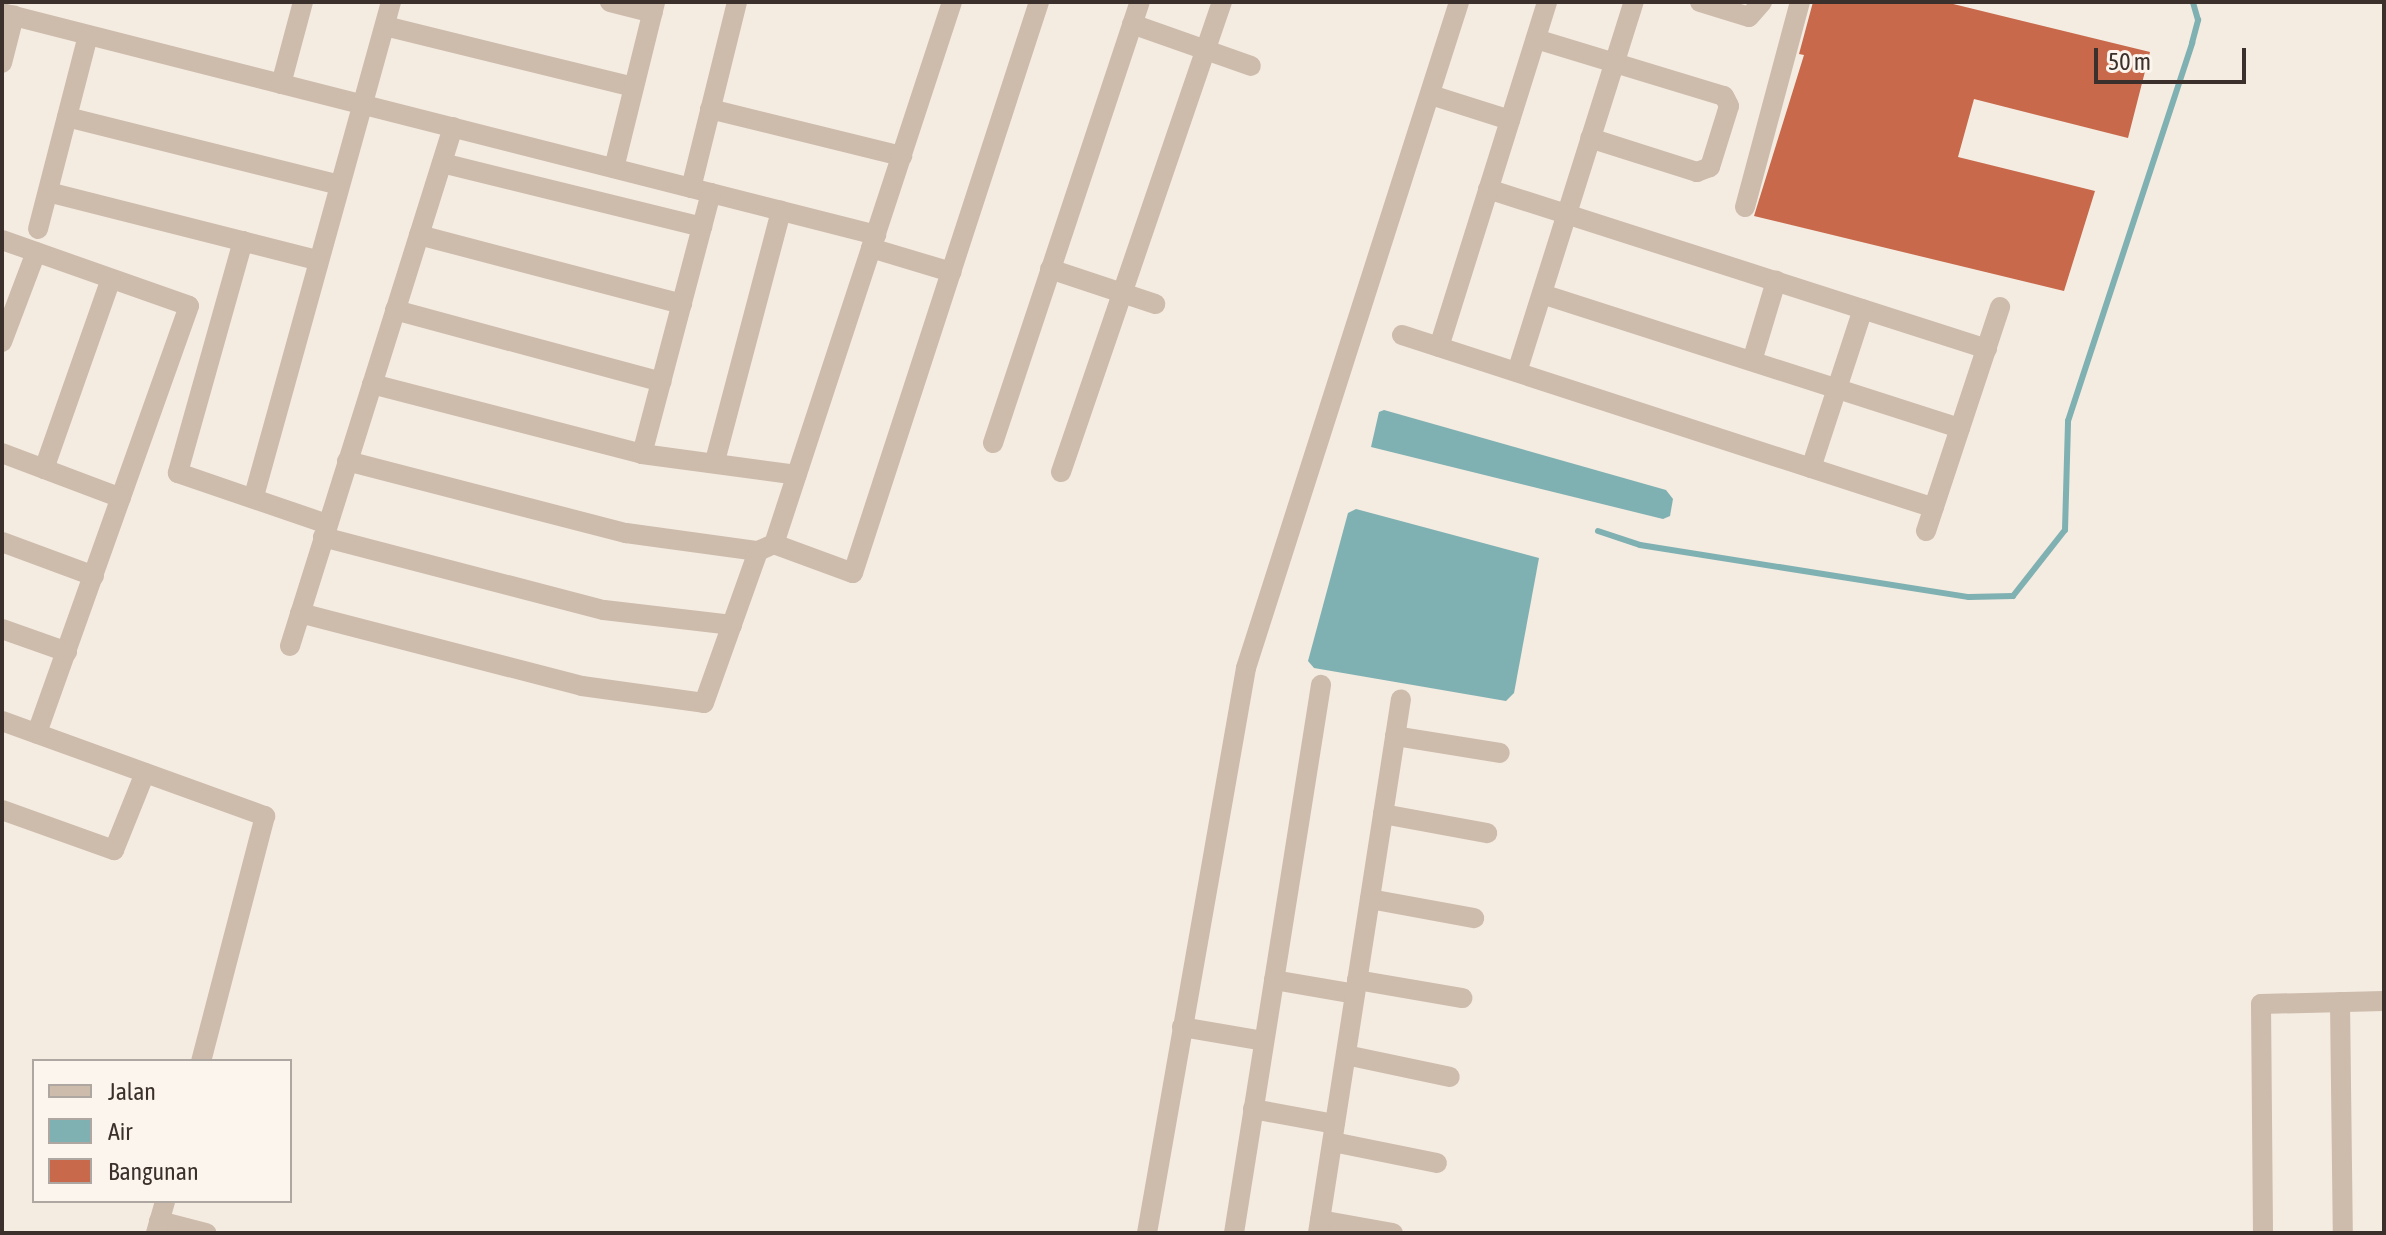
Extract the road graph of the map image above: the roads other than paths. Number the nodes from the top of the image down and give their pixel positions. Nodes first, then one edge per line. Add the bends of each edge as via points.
1 (391, 2) edge
2 (610, 2) edge
3 (737, 2) edge
4 (952, 2) edge
5 (1039, 2) edge
6 (1140, 2) edge
7 (1222, 2) edge
8 (1459, 2) edge
9 (1547, 2) edge
10 (1634, 2) edge
11 (1700, 2) edge
12 (1762, 2) edge
13 (1800, 2) edge
14 (300, 3) edge
15 (654, 8) edge
16 (8, 14) edge
17 (1132, 24) junction
18 (385, 26) junction
19 (88, 35) junction
20 (1536, 39) junction
21 (1206, 50) junction
22 (2, 63) edge
23 (1614, 63) junction
24 (1251, 66) dead end
25 (281, 84) junction
26 (634, 87) junction
27 (1431, 95) junction
28 (365, 105) junction
29 (710, 109) junction
30 (67, 117) junction
31 (1510, 120) junction
32 (453, 127) junction
33 (1590, 138) junction
34 (902, 156) junction
35 (442, 163) junction
36 (614, 168) junction
37 (340, 185) junction
38 (691, 188) junction
39 (1488, 189) junction
40 (48, 192) junction
41 (711, 193) junction
42 (1745, 207) dead end
43 (781, 211) junction
44 (1566, 214) junction
45 (702, 227) junction
46 (38, 229) dead end
47 (419, 235) junction
48 (2, 240) edge
49 (243, 241) junction
50 (874, 242) junction
51 (36, 252) junction
52 (317, 260) junction
53 (1050, 269) junction
54 (951, 272) junction
55 (111, 279) junction
56 (1776, 281) junction
57 (1122, 293) junction
58 (1542, 294) junction
59 (682, 304) junction
60 (1155, 304) dead end
61 (2000, 307) dead end
62 (1863, 309) junction
63 (395, 310) junction
64 (1402, 335) dead end
65 (2, 342) edge
66 (1439, 347) junction
67 (1987, 349) junction
68 (1752, 361) junction
69 (1517, 372) junction
70 (661, 382) junction
71 (372, 384) junction
72 (1837, 388) junction
73 (1960, 428) junction
74 (993, 443) dead end
75 (2, 453) edge
76 (642, 454) junction
77 (347, 461) junction
78 (715, 461) junction
79 (1811, 468) junction
80 (44, 469) junction
81 (1061, 472) dead end
82 (797, 475) junction
83 (254, 496) junction
84 (121, 498) junction
85 (1934, 508) junction
86 (325, 531) junction
87 (1926, 531) dead end
88 (2, 542) edge
89 (766, 547) junction
90 (94, 576) junction
91 (300, 613) junction
92 (732, 625) junction
93 (2, 629) edge
94 (290, 646) dead end
95 (67, 652) junction
96 (1321, 685) dead end
97 (1401, 699) dead end
98 (2, 721) edge
99 (37, 734) junction
100 (1395, 736) junction
101 (1500, 753) dead end
102 (145, 773) junction
103 (2, 810) edge
104 (1383, 814) junction
105 (1487, 833) dead end
106 (1370, 899) junction
107 (1474, 918) dead end
108 (1274, 980) junction
109 (1356, 987) junction
110 (1462, 998) dead end
111 (2384, 1001) edge
112 (2340, 1002) junction
113 (1182, 1027) junction
114 (1264, 1041) junction
115 (1346, 1055) junction
116 (202, 1059) edge
117 (1450, 1077) dead end
118 (1253, 1109) junction
119 (1334, 1133) junction
120 (1437, 1163) dead end
121 (160, 1218) edge
122 (1319, 1226) edge
123 (206, 1233) edge
124 (1147, 1233) edge
125 (1234, 1233) edge
126 (1393, 1233) edge
127 (2263, 1233) edge
128 (2343, 1233) edge

1 - 18 street
2 - 15 street
3 - 29 street
4 - 34 street
5 - 54 street
6 - 17 street
7 - 21 street
8 - 27 street
9 - 20 street
10 - 23 street
11 - 12 street via 1749,17
13 - 42 street
14 - 25 street
15 - 26 street
16 - 19 street
16 - 22 street
17 - 21 street
17 - 53 street
18 - 26 street
18 - 28 street
19 - 25 street
19 - 30 street
20 - 23 street
20 - 31 street
21 - 24 street
21 - 57 street
23 - 33 street
23 - 33 street via 1724,96 1729,106 1710,167 1697,172
25 - 28 street
26 - 36 street
27 - 31 street
27 - 113 street via 1355,316 1246,668
28 - 32 street
28 - 37 street
29 - 34 street
29 - 38 street
30 - 37 street
30 - 40 street
31 - 39 street
32 - 35 street
32 - 36 street
33 - 44 street
34 - 50 street
35 - 45 street
35 - 47 street
36 - 38 street
37 - 52 street
38 - 41 street
39 - 44 street
39 - 66 street
40 - 46 street
40 - 49 street
41 - 43 street
41 - 45 street
43 - 50 street
43 - 78 street
44 - 56 street
44 - 58 street
45 - 59 street
47 - 59 street
47 - 63 street
48 - 51 street
49 - 52 street
49 - 83 street via 178,473
50 - 54 street
50 - 82 street
51 - 55 street
51 - 65 street
52 - 83 street
53 - 57 street
53 - 74 street
54 - 89 street via 853,573
55 - 80 street
55 - 84 street via 189,306
56 - 62 street
56 - 68 street
57 - 60 street
57 - 81 street
58 - 68 street
58 - 69 street
59 - 70 street
61 - 67 street
62 - 67 street
62 - 72 street
63 - 70 street
63 - 71 street
64 - 66 street
66 - 69 street
67 - 73 street
68 - 72 street
69 - 79 street
70 - 76 street
71 - 76 street
71 - 77 street
72 - 73 street
72 - 79 street
73 - 85 street
75 - 80 street
76 - 78 street
77 - 86 street
77 - 89 street via 626,533
78 - 82 street
79 - 85 street
80 - 84 street
82 - 89 street
83 - 86 street
84 - 90 street
85 - 87 street
86 - 91 street
86 - 92 street via 604,610
88 - 90 street
89 - 92 street
90 - 95 street
91 - 92 street via 582,686 704,703
91 - 94 street
93 - 95 street
95 - 99 street
96 - 108 street
97 - 100 street
98 - 99 street
99 - 102 street
100 - 101 street
100 - 104 street
102 - 103 street via 114,850
102 - 116 street via 265,816
104 - 105 street
104 - 106 street
106 - 107 street
106 - 109 street
108 - 109 street
108 - 114 street
109 - 110 street
109 - 115 street
111 - 112 street
112 - 127 street via 2261,1004
112 - 128 street
113 - 114 street
113 - 124 street
114 - 118 street
115 - 117 street
115 - 119 street
118 - 119 street
118 - 125 street
119 - 120 street
119 - 122 street
121 - 123 street
122 - 126 street

